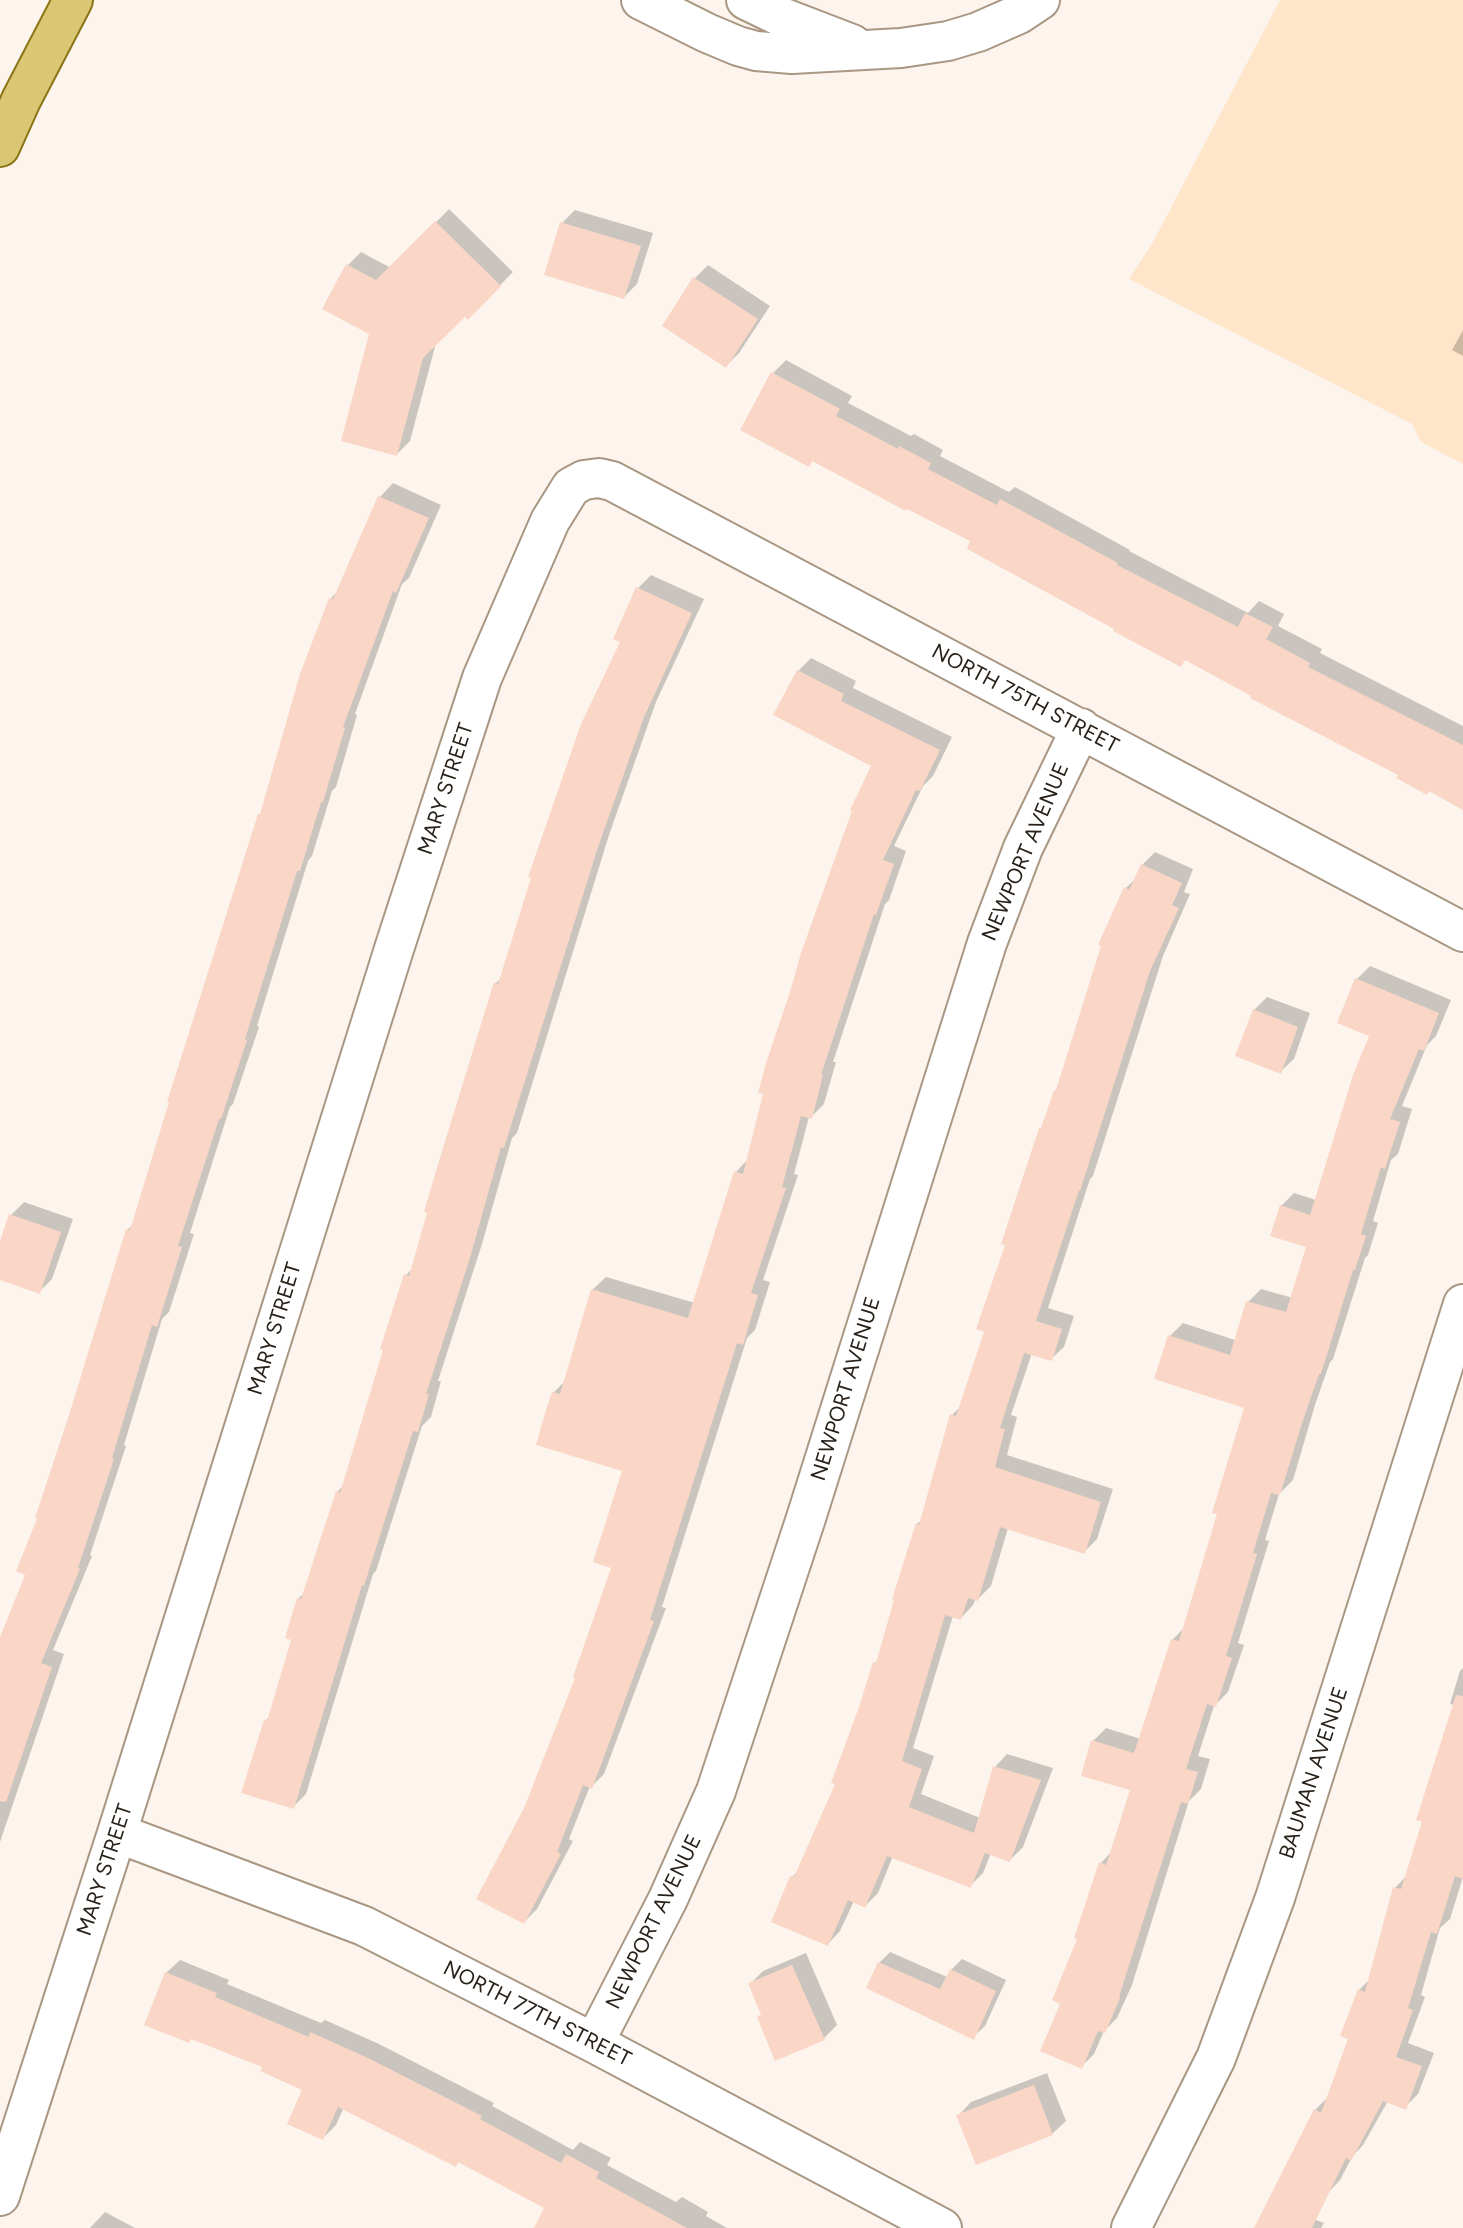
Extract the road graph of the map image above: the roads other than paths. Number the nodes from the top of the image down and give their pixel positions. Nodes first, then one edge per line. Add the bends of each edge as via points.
1 (73, 0) edge
2 (641, 0) edge
3 (746, 0) edge
4 (1040, 0) edge
5 (871, 51) junction
6 (0, 147) edge
7 (584, 480) joint
8 (1081, 729) junction
9 (1463, 932) edge
10 (1463, 1304) edge
11 (117, 1833) junction
12 (594, 2043) junction
13 (0, 2196) edge
14 (942, 2228) edge
15 (1131, 2228) edge

1 - 6 main road
2 - 5 street via 756,51
3 - 5 street
4 - 5 street via 978,33
7 - 8 street, NORTH 75TH STREET via 612,481
7 - 11 street, MARY STREET via 572,487 550,521 482,677
8 - 9 street, NORTH 75TH STREET
8 - 12 street, NEWPORT AVENUE via 1023,848 987,943 716,1791 668,1899
10 - 15 street, BAUMAN AVENUE via 1275,1898 1216,2058
11 - 12 street, NORTH 77TH STREET via 364,1926
11 - 13 street, MARY STREET
12 - 14 street, NORTH 77TH STREET

